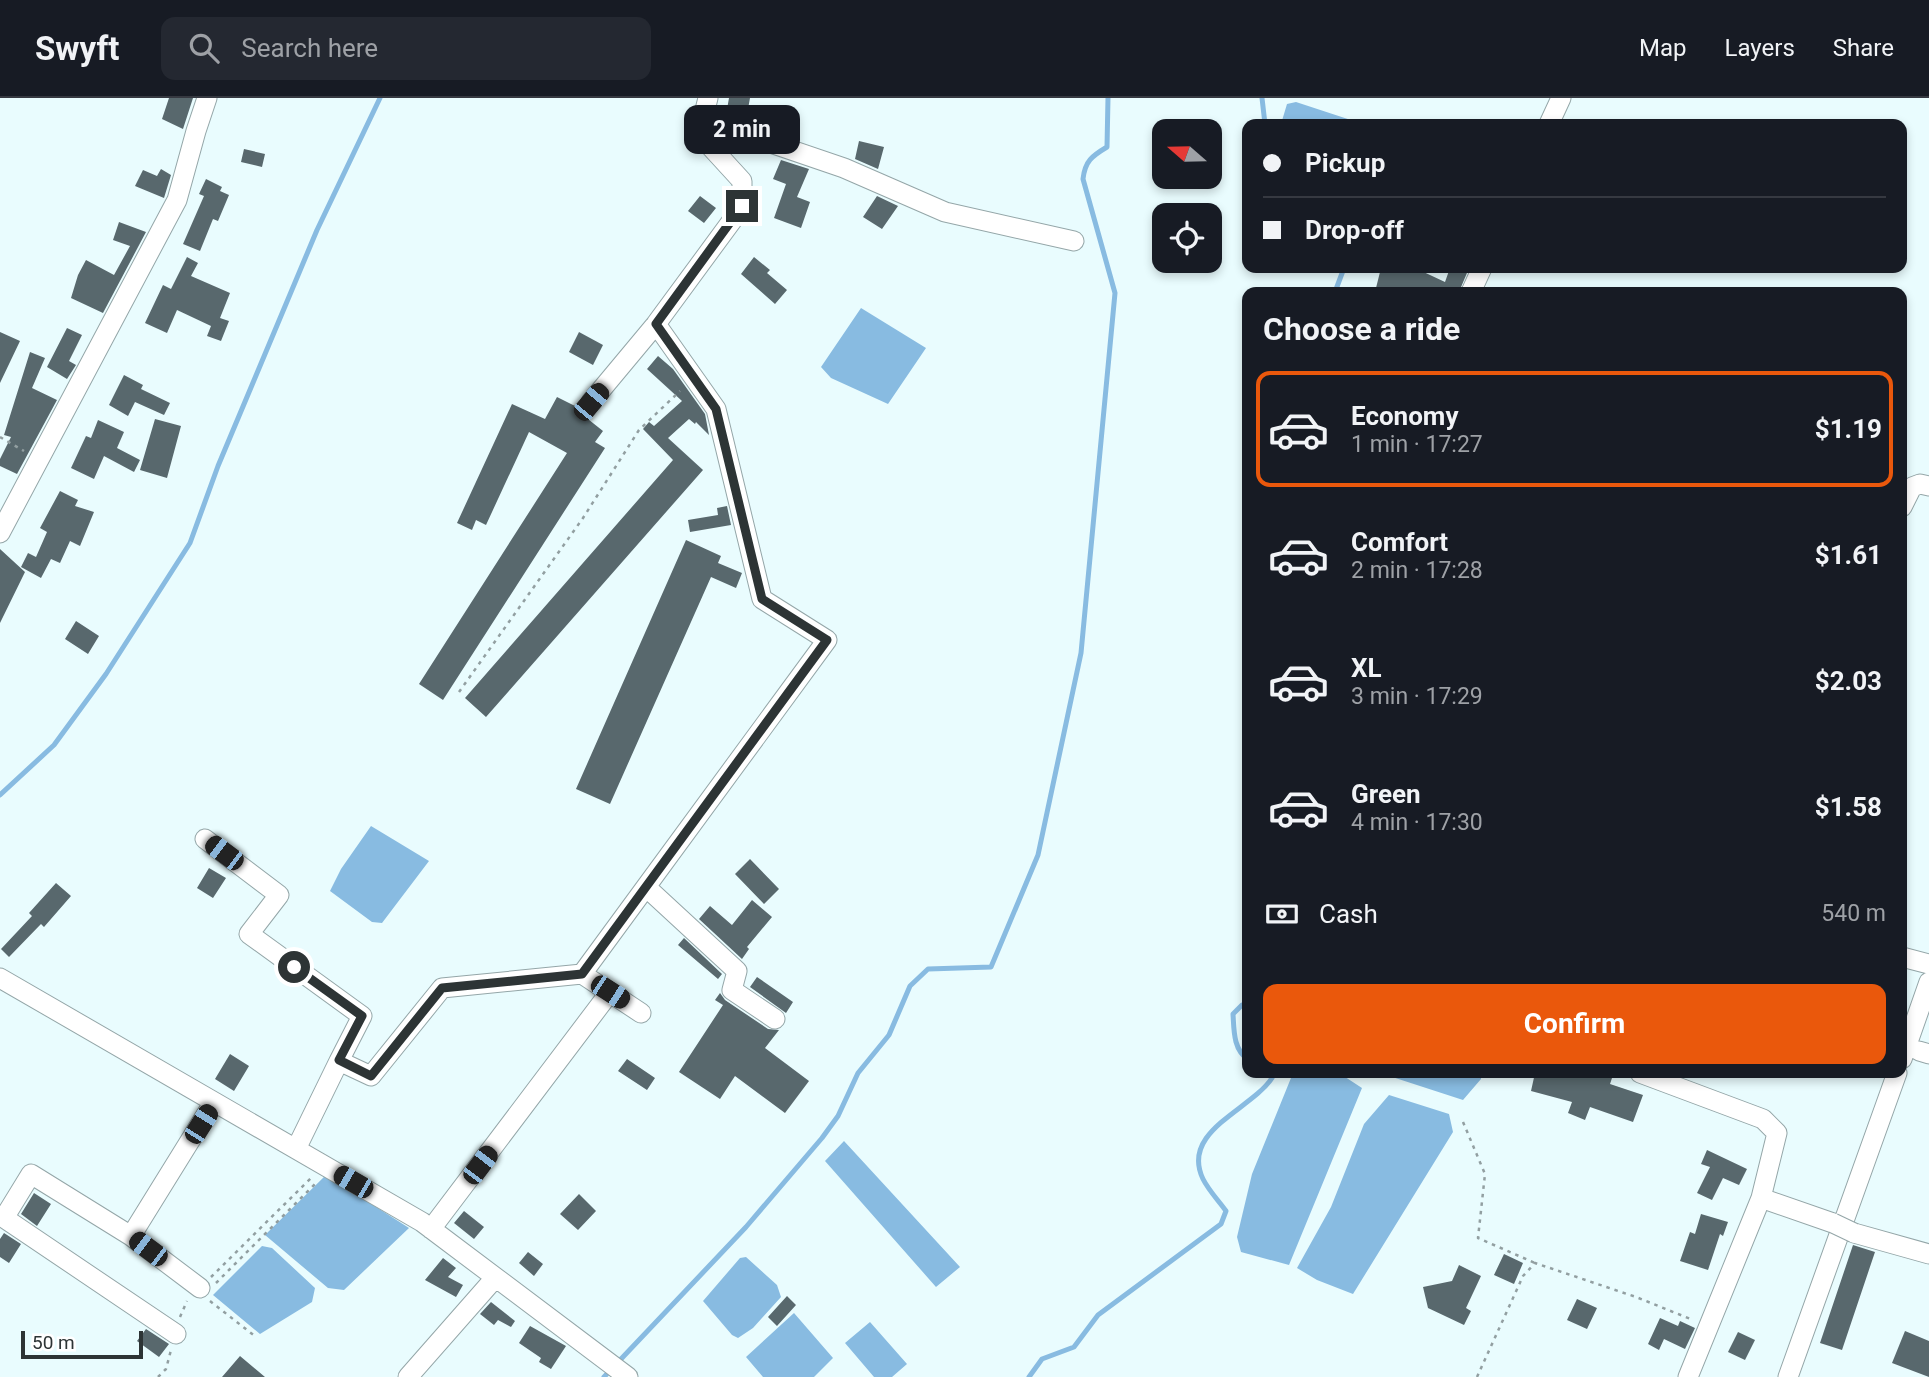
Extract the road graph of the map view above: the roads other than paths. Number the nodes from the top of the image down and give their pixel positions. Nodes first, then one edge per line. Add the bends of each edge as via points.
1 (207, 98) edge
2 (708, 98) edge
3 (1561, 98) edge
4 (1551, 119) edge
5 (702, 120) junction
6 (1074, 241) dead end
7 (656, 324) junction
8 (591, 402) dead end
9 (1929, 486) edge
10 (1907, 497) edge
11 (0, 533) edge
12 (205, 839) dead end
13 (646, 887) junction
14 (1907, 960) edge
15 (1928, 970) edge
16 (582, 974) junction
17 (0, 978) edge
18 (610, 992) junction
19 (641, 1013) dead end
20 (775, 1019) dead end
21 (1917, 1054) edge
22 (339, 1060) junction
23 (1653, 1078) edge
24 (1895, 1078) edge
25 (214, 1102) junction
26 (296, 1149) junction
27 (1761, 1198) junction
28 (431, 1230) junction
29 (131, 1236) junction
30 (1929, 1254) edge
31 (495, 1278) junction
32 (206, 1290) road end
33 (176, 1334) road end
34 (619, 1370) edge
35 (408, 1377) edge
36 (1688, 1377) edge
37 (1788, 1377) edge

1 - 11 street via 177,200
2 - 5 street
3 - 4 street
5 - 6 street via 844,168 945,212
5 - 7 street via 699,134 742,181 742,206
7 - 8 street
7 - 13 street via 716,409 762,599 827,640
9 - 10 street via 1912,487
12 - 22 street via 279,895 249,934 362,1016
13 - 16 street
13 - 20 street via 737,971 732,990
14 - 15 street
15 - 21 street
16 - 18 street
16 - 22 street via 442,988 371,1076
17 - 25 street
18 - 19 street
18 - 28 street
22 - 26 street
23 - 27 street via 1763,1119 1777,1133
24 - 37 street
25 - 26 street
25 - 29 street
26 - 28 street
27 - 30 street, bridge via 1854,1233
27 - 36 street
28 - 31 street
29 - 32 street
29 - 33 street via 31,1174 4,1218
31 - 34 street
31 - 35 street

